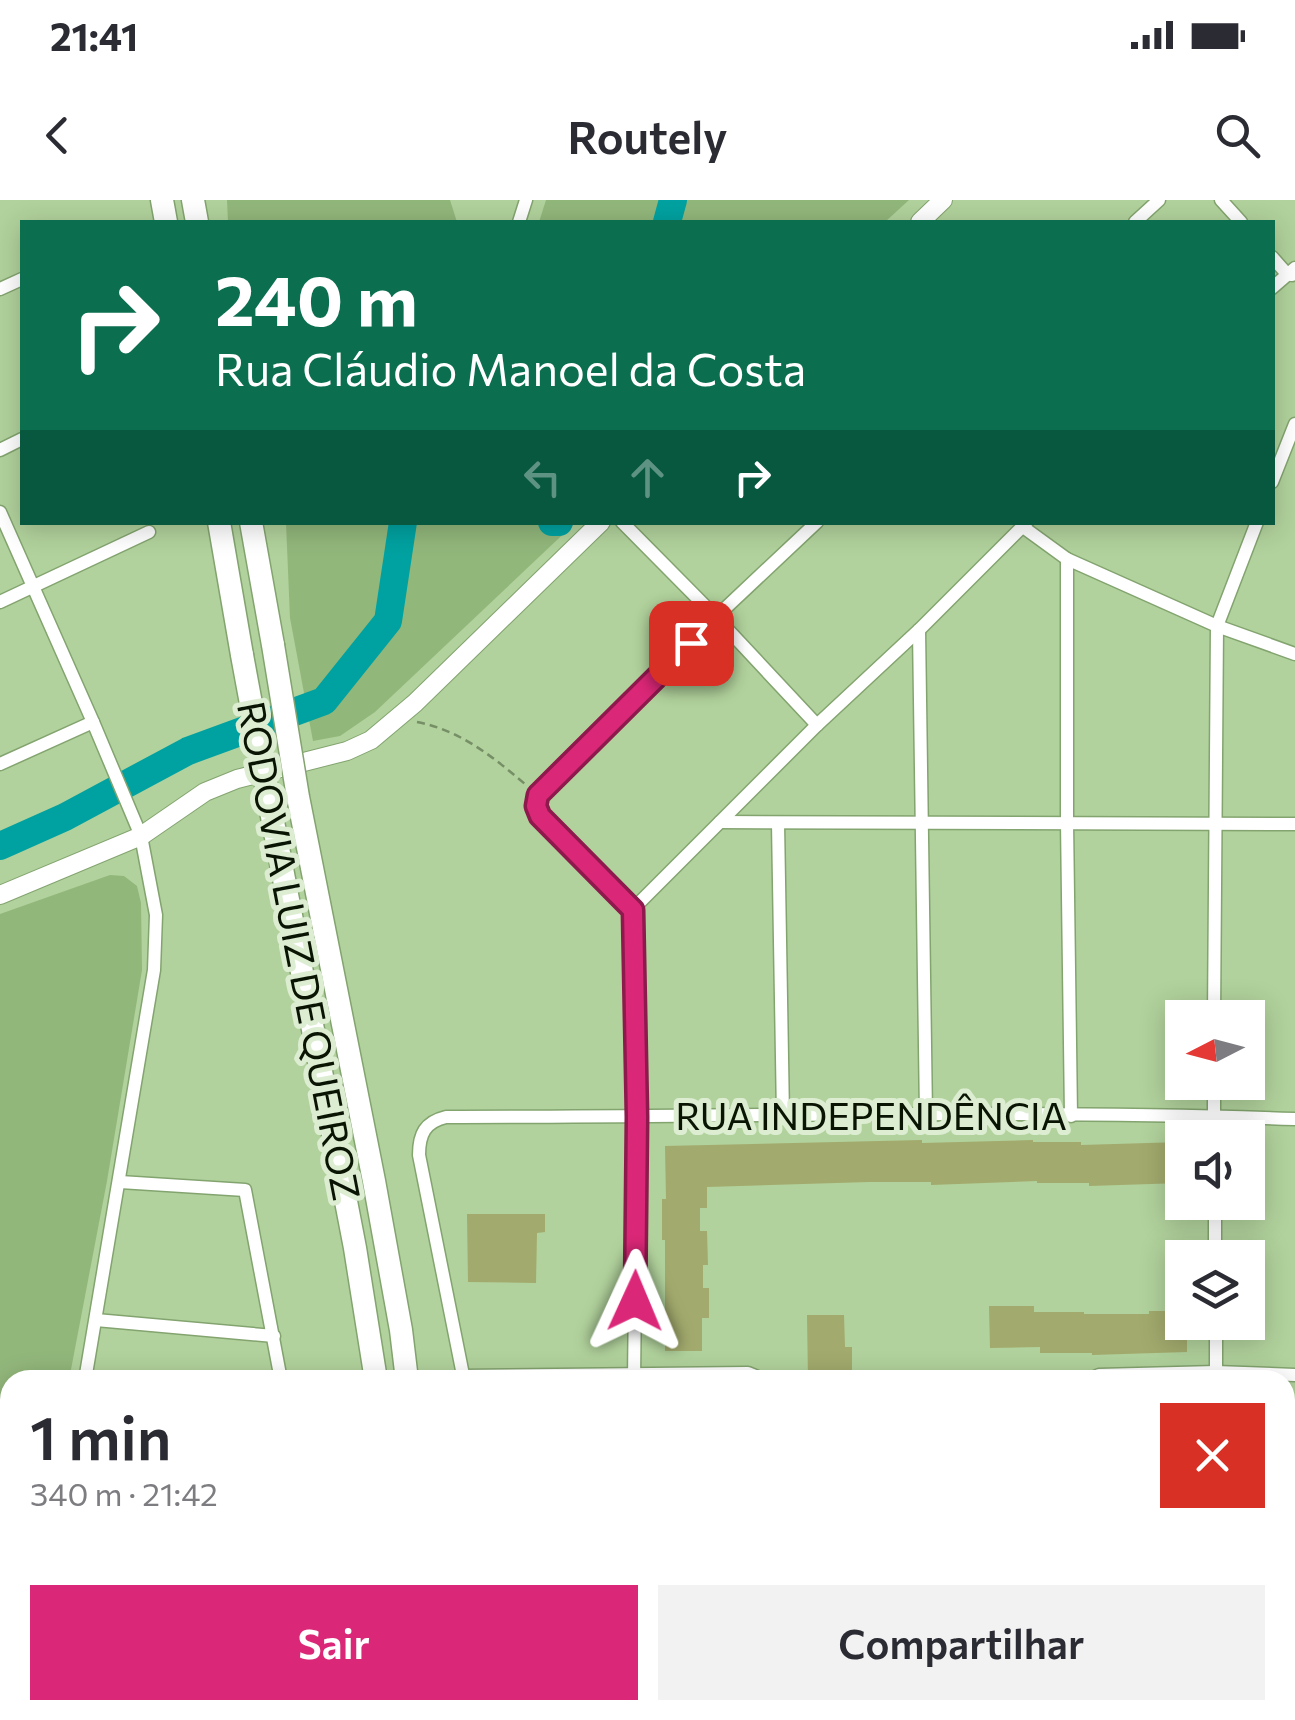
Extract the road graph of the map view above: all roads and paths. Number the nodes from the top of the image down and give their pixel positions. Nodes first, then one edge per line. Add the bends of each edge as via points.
1 (944, 200) edge
2 (1159, 200) edge
3 (1221, 200) edge
4 (922, 220) edge
5 (1137, 220) edge
6 (1240, 220) edge
7 (1295, 424) edge
8 (1275, 474) edge
9 (0, 512) edge
10 (220, 525) edge
11 (253, 525) edge
12 (598, 525) edge
13 (625, 525) edge
14 (814, 525) edge
15 (1025, 525) edge
16 (1255, 525) edge
17 (150, 532) dead end
18 (1067, 559) junction
19 (32, 587) junction
20 (0, 602) edge
21 (716, 618) junction
22 (1216, 626) junction
23 (919, 630) junction
24 (1295, 654) edge
25 (399, 718) junction
26 (93, 722) junction
27 (818, 725) junction
28 (0, 764) edge
29 (538, 795) junction
30 (720, 822) junction
31 (1067, 822) junction
32 (778, 823) junction
33 (1295, 824) edge
34 (921, 825) junction
35 (1214, 825) junction
36 (140, 836) junction
37 (0, 894) edge
38 (633, 910) junction
39 (1214, 1000) edge
40 (1214, 1100) edge
41 (926, 1115) junction
42 (783, 1116) junction
43 (1072, 1116) junction
44 (1214, 1116) junction
45 (637, 1117) junction
46 (1295, 1119) edge
47 (1214, 1120) edge
48 (120, 1182) junction
49 (96, 1320) junction
50 (274, 1336) junction
51 (1216, 1340) edge
52 (88, 1370) edge
53 (279, 1370) edge
54 (374, 1370) edge
55 (407, 1370) edge
56 (461, 1370) edge
57 (634, 1370) edge
58 (1216, 1370) edge

1 - 4 street
2 - 5 street
3 - 6 street
7 - 8 street
9 - 19 street
10 - 54 highway, RODOVIA LUIZ DE QUEIROZ, bridge
11 - 55 highway, RODOVIA LUIZ DE QUEIROZ, bridge
12 - 25 street
13 - 21 street
14 - 21 street
15 - 18 street
15 - 23 street
16 - 22 street
17 - 19 street
18 - 22 street
18 - 31 street
19 - 20 street
19 - 26 street
21 - 27 street
21 - 29 street
22 - 24 street
22 - 35 street
23 - 27 street
23 - 34 street
25 - 29 path via 468,741
25 - 36 street via 347,751 205,792
26 - 28 street
26 - 36 street
27 - 30 street
29 - 38 street via 540,816
30 - 32 street
30 - 38 street
31 - 34 street
31 - 35 street
31 - 43 street
32 - 34 street
32 - 42 street
33 - 35 street
34 - 41 street
35 - 39 street
36 - 37 street
36 - 48 street via 156,915 154,970
38 - 45 street
40 - 44 street
41 - 42 street, RUA INDEPENDÊNCIA
41 - 43 street, RUA INDEPENDÊNCIA
42 - 45 street, RUA INDEPENDÊNCIA
43 - 44 street, RUA INDEPENDÊNCIA
44 - 46 street, RUA INDEPENDÊNCIA
44 - 47 street
45 - 56 street, RUA INDEPENDÊNCIA via 446,1117 426,1126 419,1155
45 - 57 street
48 - 49 street
48 - 50 street via 245,1190
49 - 50 street
49 - 52 street
50 - 53 street
51 - 58 street

